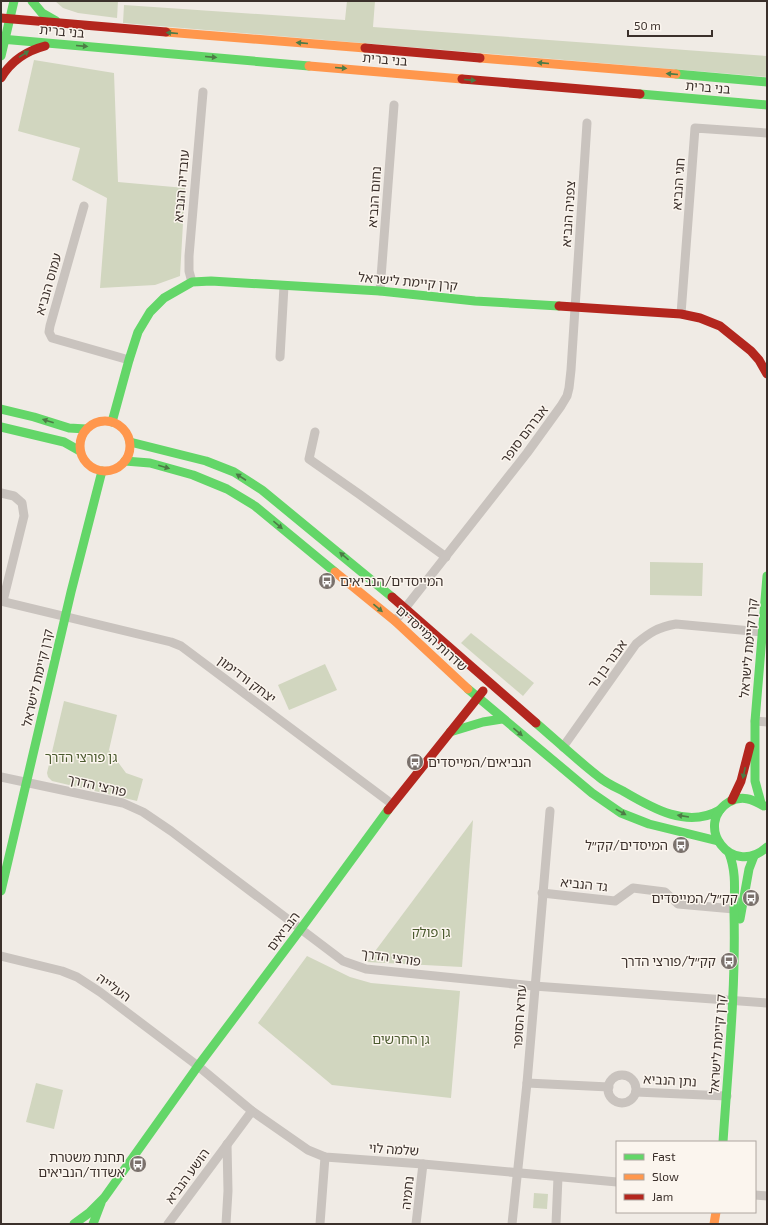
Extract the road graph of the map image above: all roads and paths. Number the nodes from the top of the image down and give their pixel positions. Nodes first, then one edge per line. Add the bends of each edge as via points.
1 (14, 1) edge
2 (32, 1) edge
3 (5, 18) edge
4 (59, 23) junction
5 (3, 39) edge
6 (55, 44) junction
7 (1, 56) edge
8 (1, 78) edge
9 (767, 82) edge
10 (203, 92) dead end
11 (394, 105) dead end
12 (767, 105) edge
13 (587, 123) dead end
14 (767, 133) edge
15 (84, 206) dead end
16 (192, 282) junction
17 (284, 286) junction
18 (380, 291) junction
19 (575, 308) junction
20 (681, 314) junction
21 (280, 357) dead end
22 (129, 360) junction
23 (767, 374) edge
24 (1, 409) edge
25 (112, 422) junction
26 (1, 427) edge
27 (86, 428) junction
28 (315, 432) dead end
29 (130, 442) junction
30 (80, 451) junction
31 (125, 461) junction
32 (102, 471) junction
33 (1, 493) edge
34 (446, 557) junction
35 (767, 576) edge
36 (2, 601) edge
37 (406, 608) junction
38 (65, 616) junction
39 (395, 622) junction
40 (762, 632) junction
41 (490, 683) junction
42 (478, 698) junction
43 (502, 719) junction
44 (755, 721) junction
45 (767, 722) edge
46 (450, 732) junction
47 (563, 747) junction
48 (1, 776) edge
49 (26, 783) junction
50 (732, 800) junction
51 (392, 804) junction
52 (764, 806) edge
53 (720, 810) junction
54 (550, 811) dead end
55 (718, 841) junction
56 (767, 847) edge
57 (729, 853) junction
58 (754, 856) junction
59 (1, 891) edge
60 (542, 893) junction
61 (734, 909) junction
62 (300, 930) junction
63 (736, 948) junction
64 (1, 956) edge
65 (534, 986) junction
66 (733, 1000) junction
67 (767, 1003) edge
68 (198, 1066) junction
69 (527, 1083) junction
70 (609, 1087) junction
71 (636, 1092) junction
72 (727, 1096) junction
73 (252, 1110) junction
74 (723, 1141) edge
75 (227, 1144) junction
76 (325, 1157) junction
77 (423, 1164) junction
78 (518, 1173) junction
79 (558, 1177) junction
80 (616, 1182) edge
81 (756, 1195) edge
82 (767, 1196) edge
83 (104, 1198) junction
84 (716, 1213) edge
85 (74, 1224) edge
86 (93, 1224) edge
87 (168, 1224) edge
88 (226, 1224) edge
89 (320, 1224) edge
90 (416, 1224) edge
91 (512, 1224) edge
92 (556, 1224) edge
93 (714, 1224) edge

1 - 3 street
2 - 4 street via 41,13
3 - 4 street, בני ברית
3 - 5 street
9 -> 4 street, בני ברית
5 - 6 street, בני ברית
5 - 7 street
8 -> 6 street via 22,54 34,48
6 -> 12 street, בני ברית
10 - 16 street, עובדיה הנביא via 189,256
11 - 18 street, נחום הנביא
13 - 19 street, צפניה הנביא
14 - 20 street, חגי הנביא via 695,128
15 - 22 street, עמוס הנביא via 49,332 52,338
16 - 17 street, קרן קיימת לישראל
16 - 22 street, קרן קיימת לישראל via 164,298 150,312 138,332
17 - 18 street, קרן קיימת לישראל
17 - 21 street
18 - 19 street, קרן קיימת לישראל
19 - 20 street, קרן קיימת לישראל
19 - 34 street, אברהם סופר via 567,396 527,453
20 - 23 street, קרן קיימת לישראל via 720,326 751,351
22 - 25 street, קרן קיימת לישראל
27 -> 24 street via 69,428
25 - 27 street via 105,420
25 - 29 street via 124,430
26 - 30 street via 64,442
27 - 30 street via 81,437
28 - 34 street via 309,459
29 - 31 street
37 -> 29 street, שדרות המייסדים via 262,490 234,472 206,461
30 - 32 street via 87,464
31 - 32 street via 115,469
31 -> 39 street, שדרות המייסדים via 150,463 193,475 227,489 255,506
32 - 38 street, קרן קיימת לישראל
33 - 36 street via 14,496 22,503 24,516
34 - 37 street, אברהם סופר
35 - 40 street, קרן קיימת לישראל
36 - 38 street, יצחק ורדימון
37 - 39 street, אברהם סופר
37 - 41 street, שדרות המייסדים
38 - 49 street, קרן קיימת לישראל
38 - 51 street, יצחק ורדימון via 181,646
39 - 42 street, שדרות המייסדים
40 - 44 street, קרן קיימת לישראל
40 - 47 street, אבנר בן נר via 676,624 651,632 636,644
41 - 42 street, הנביאים
41 - 47 street, שדרות המייסדים
42 - 43 street, שדרות המייסדים
42 - 46 street, הנביאים
43 - 46 street
43 -> 55 street, שדרות המייסדים via 592,793 621,813 649,824
44 - 45 street
44 -> 50 street, קרן קיימת לישראל via 742,782
44 - 52 street, קרן קיימת לישראל via 755,781
46 - 51 street, הנביאים
53 -> 47 street, שדרות המייסדים via 704,818 667,814 600,778
48 - 49 street, פורצי הדרך
49 - 59 street, קרן קיימת לישראל
49 - 62 street, פורצי הדרך via 123,802 143,812 171,830
50 - 52 street via 749,798
50 - 53 street, שדרות המייסדים
51 - 62 street, הנביאים
53 - 55 street via 715,826
54 - 60 street, עזרא הסופר
55 - 57 street
56 - 58 street
57 - 58 street via 741,857
57 - 61 street, קרן קיימת לישראל via 735,881
58 - 63 street, קרן קיימת לישראל via 749,869
60 - 61 street, גד הנביא via 614,901 633,888 665,892 678,904
60 - 65 street, עזרא הסופר
61 - 63 street, קרן קיימת לישראל
62 - 65 street, פורצי הדרך via 343,961 366,969
62 - 68 street, הנביאים
63 - 66 street, קרן קיימת לישראל
64 - 68 street, העלייה via 77,977
65 - 66 street, פורצי הדרך
65 - 69 street, עזרא הסופר
66 - 67 street, פורצי הדרך
66 - 72 street, קרן קיימת לישראל
68 - 73 street, שלמה לוי
68 - 83 street, הנביאים
69 - 70 street
69 - 78 street, עזרא הסופר
70 - 71 street, נתן הנביא via 614,1100 622,1103 631,1100
70 - 71 street, נתן הנביא via 613,1079 625,1076 632,1080
71 - 72 street, נתן הנביא
72 - 74 street, קרן קיימת לישראל
73 - 75 street, הושע הנביא
73 - 76 street, שלמה לוי via 308,1150
75 - 87 street, הושע הנביא
75 - 88 street, הושע הנביא
76 - 77 street, שלמה לוי
76 - 89 street
77 - 78 street, שלמה לוי
77 - 90 street, נחמיה
78 - 79 street, שלמה לוי
78 - 91 street, עזרא הסופר
79 - 80 street, שלמה לוי
79 - 92 street
81 - 82 street
83 - 85 street, הנביאים
83 - 86 street, הנביאים
84 - 93 street

